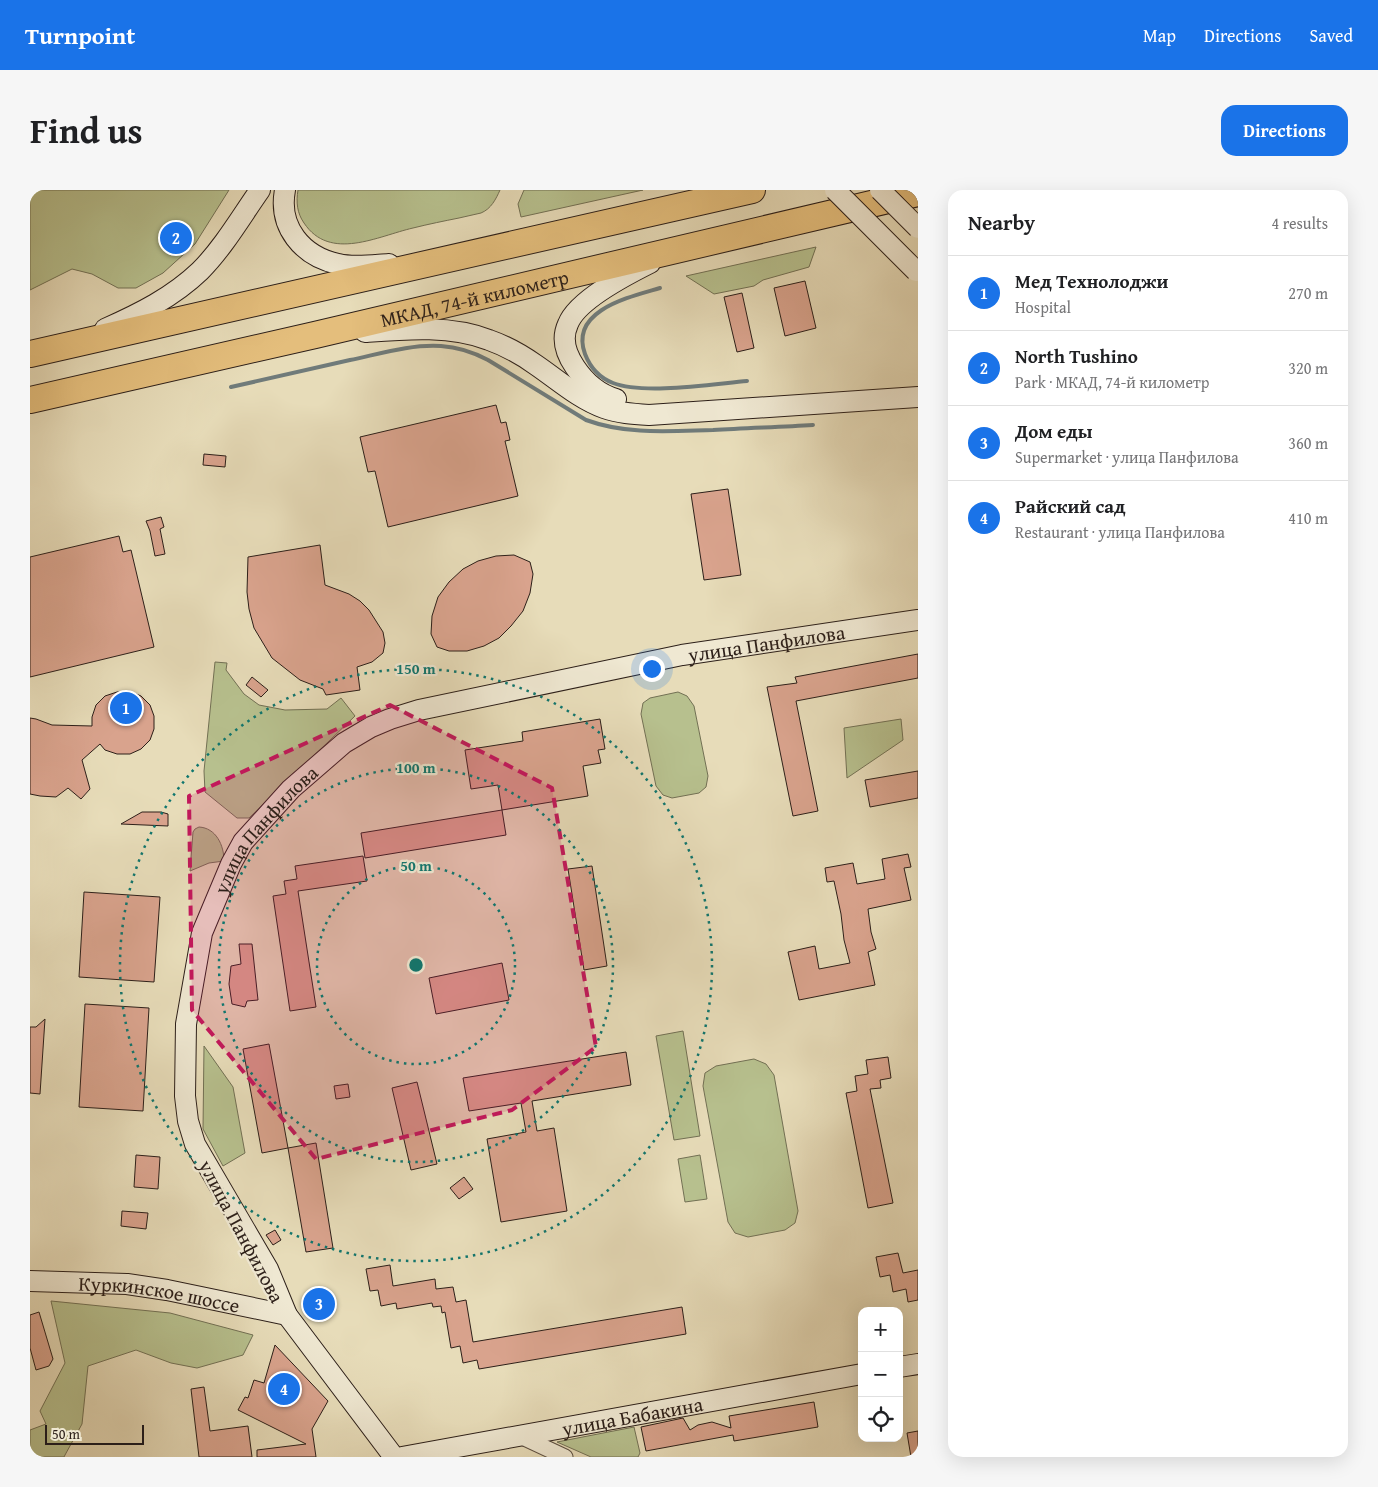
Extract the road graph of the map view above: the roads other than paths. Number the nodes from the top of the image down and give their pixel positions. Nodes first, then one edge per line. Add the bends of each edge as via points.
1 (260, 190) edge
2 (285, 190) edge
3 (752, 190) edge
4 (835, 190) edge
5 (880, 190) edge
6 (918, 192) edge
7 (918, 228) edge
8 (679, 248) junction
9 (441, 260) junction
10 (917, 273) edge
11 (316, 335) junction
12 (72, 344) junction
13 (30, 354) edge
14 (918, 381) edge
15 (918, 397) edge
16 (30, 400) edge
17 (918, 620) edge
18 (30, 1281) edge
19 (287, 1315) junction
20 (918, 1364) edge
21 (903, 1367) edge
22 (858, 1375) edge
23 (518, 1436) junction
24 (394, 1457) edge
25 (402, 1457) edge
26 (566, 1457) edge

1 - 12 street via 216,252 185,284 154,306
2 - 9 street via 283,208 293,237 320,259 340,264 374,265
3 - 9 highway
4 - 10 street, bridge
5 - 7 street, bridge
6 - 8 highway, МКАД, 74-й километр
8 - 11 highway, МКАД, 74-й километр
8 - 14 street via 605,288 584,304 568,323 565,348 570,360 592,387 607,396 625,402 649,403 881,392
9 - 12 highway
11 - 15 street via 425,329 488,339 534,364 582,398 624,413 649,415
11 - 16 highway, МКАД, 74-й километр
12 - 13 highway
17 - 19 street, улица Панфилова via 682,655 419,710 371,727 344,743 292,788 243,842 202,933 186,1024 185,1096 188,1122 196,1144 268,1269
18 - 19 street, Куркинское шоссе via 127,1284
19 - 24 street, улица Панфилова
20 - 21 street
22 - 23 street, улица Бабакина
23 - 25 street, улица Бабакина
23 - 26 street

